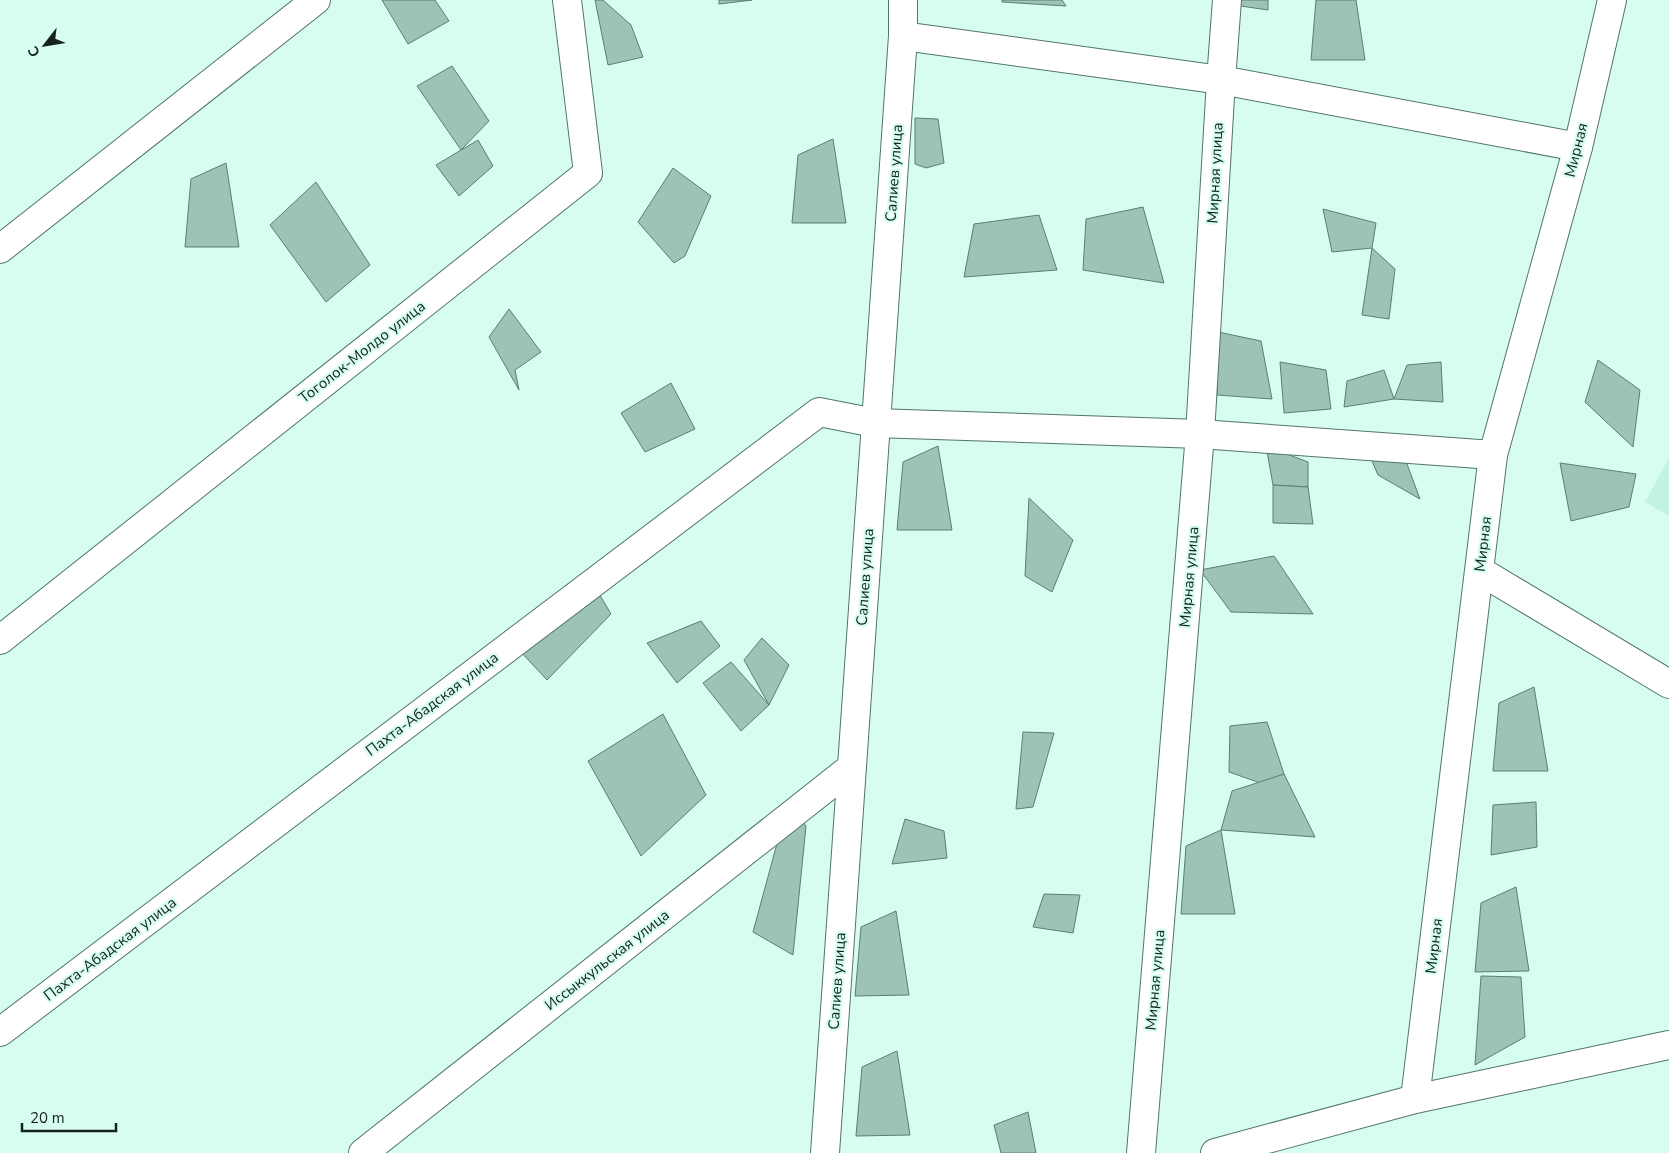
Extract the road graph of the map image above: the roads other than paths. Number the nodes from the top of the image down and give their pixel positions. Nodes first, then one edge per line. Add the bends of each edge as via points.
1 (316, 0) edge
2 (567, 0) edge
3 (903, 0) edge
4 (1228, 0) edge
5 (1612, 0) edge
6 (903, 36) junction
7 (1221, 80) junction
8 (1578, 147) junction
9 (0, 249) edge
10 (876, 423) junction
11 (1200, 434) junction
12 (1493, 455) junction
13 (1480, 571) junction
14 (0, 640) edge
15 (1669, 684) edge
16 (852, 767) junction
17 (0, 1032) edge
18 (1669, 1045) edge
19 (1415, 1099) junction
20 (363, 1153) edge
21 (824, 1153) edge
22 (1141, 1153) edge
23 (1215, 1153) edge

1 - 9 street
2 - 14 street, Тоголок-Молдо улица via 588,173
3 - 6 street, Салиев улица
4 - 7 street, Мирная улица
5 - 8 street, Мирная
6 - 7 street
6 - 10 street, Салиев улица
7 - 8 street
7 - 11 street, Мирная улица
8 - 12 street, Мирная
10 - 11 street, Пахта-Абадская улица
10 - 16 street, Салиев улица
10 - 17 street, Пахта-Абадская улица via 819,412
11 - 12 street, Пахта-Абадская улица
11 - 22 street, Мирная улица
12 - 13 street, Мирная
13 - 15 street
13 - 19 street, Мирная
16 - 20 street, Иссыккульская улица
16 - 21 street, Салиев улица
18 - 19 street
19 - 23 street

